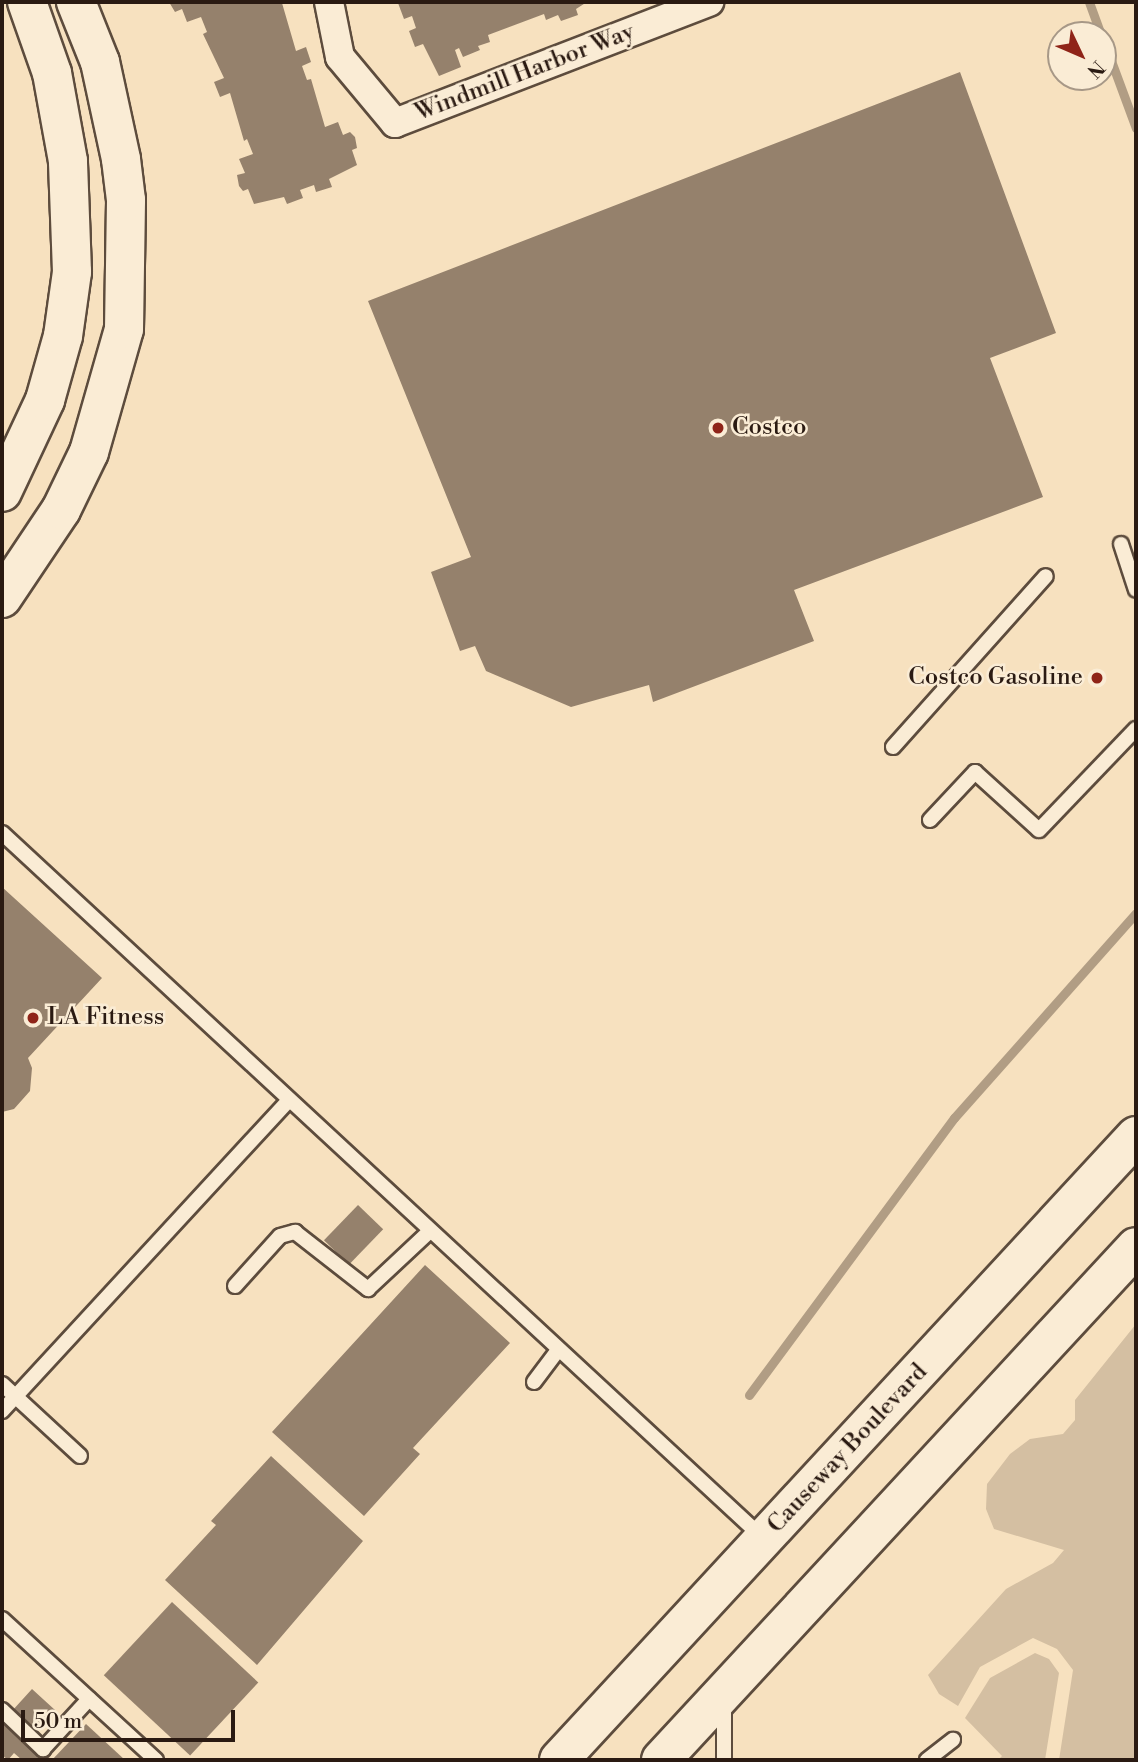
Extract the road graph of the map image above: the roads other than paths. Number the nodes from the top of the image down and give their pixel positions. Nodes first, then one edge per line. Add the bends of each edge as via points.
1 (27, 2) edge
2 (76, 2) edge
3 (329, 2) edge
4 (709, 2) edge
5 (2, 492) edge
6 (1121, 544) dead end
7 (1046, 576) dead end
8 (1136, 590) edge
9 (2, 598) edge
10 (1136, 729) edge
11 (893, 747) dead end
12 (930, 820) dead end
13 (2, 833) edge
14 (289, 1100) junction
15 (1136, 1136) edge
16 (430, 1231) junction
17 (1136, 1247) edge
18 (235, 1286) dead end
19 (558, 1350) junction
20 (534, 1382) dead end
21 (2, 1384) edge
22 (15, 1396) junction
23 (2, 1411) edge
24 (80, 1457) dead end
25 (764, 1539) junction
26 (2, 1619) edge
27 (725, 1691) junction
28 (89, 1699) junction
29 (2, 1710) edge
30 (953, 1740) dead end
31 (156, 1760) edge
32 (559, 1760) edge
33 (661, 1760) edge
34 (724, 1760) edge
35 (927, 1760) edge

1 - 5 main road via 52,73 68,161 72,272 63,337 45,400
2 - 9 main road via 100,62 121,159 126,200 124,329 89,452 61,510
3 - 4 street, Windmill Harbor Way via 340,57 395,123
6 - 8 lane
7 - 11 lane
10 - 12 lane via 1039,830 975,772
13 - 14 lane
14 - 16 lane
14 - 22 lane
15 - 25 main road, Causeway Boulevard
16 - 18 lane via 368,1289 295,1232 280,1236
16 - 19 lane
17 - 27 main road
19 - 20 lane
19 - 25 lane
21 - 22 lane
22 - 23 lane
22 - 24 lane
25 - 32 main road, Causeway Boulevard
26 - 28 lane
27 - 33 main road
27 - 34 lane
28 - 29 lane via 43,1749
28 - 31 lane
30 - 35 lane

